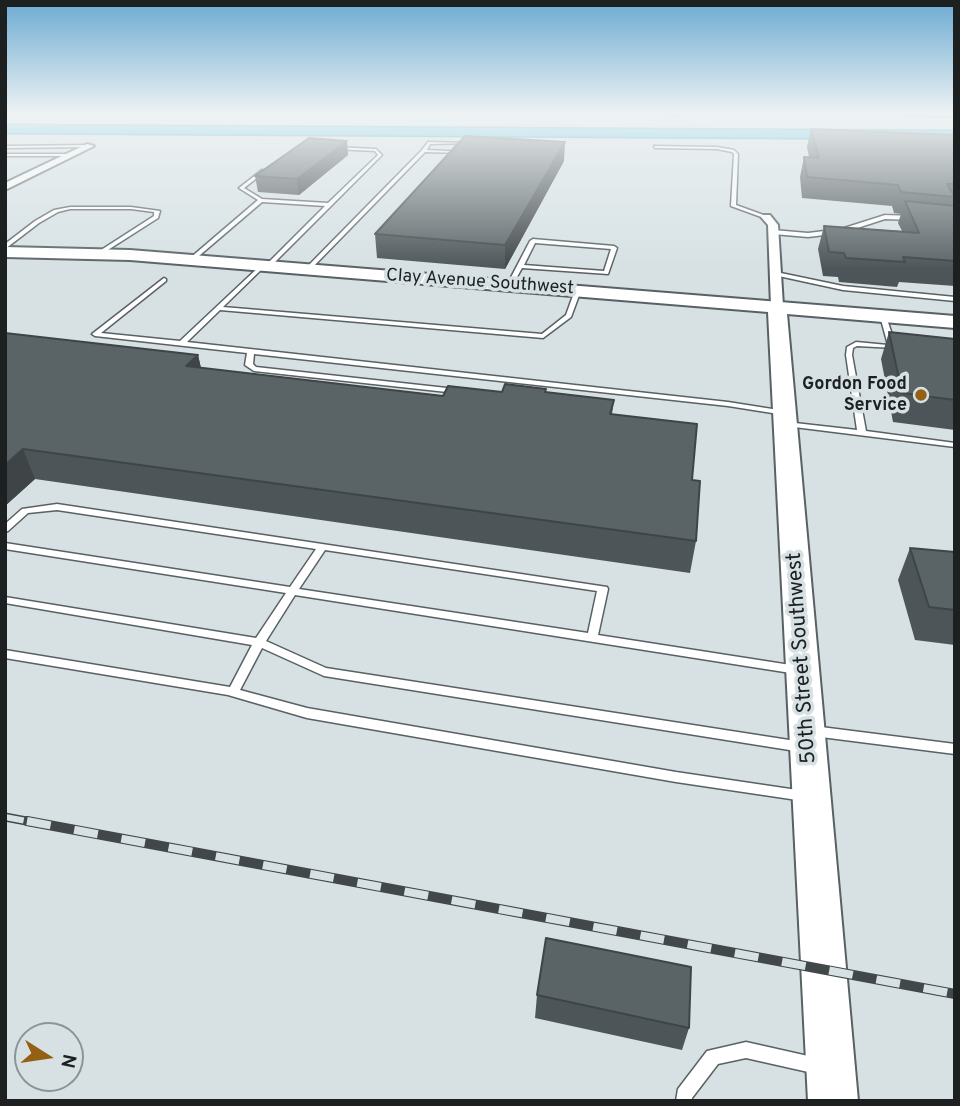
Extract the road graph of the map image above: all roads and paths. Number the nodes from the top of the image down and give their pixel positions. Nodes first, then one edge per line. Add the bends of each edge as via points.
1 (50, 166) edge
2 (369, 166) edge
3 (410, 166) edge
4 (735, 166) edge
5 (270, 167) edge
6 (5, 187) edge
7 (261, 200) junction
8 (329, 205) junction
9 (766, 217) joint
10 (917, 219) edge
11 (774, 232) junction
12 (5, 250) edge
13 (100, 253) junction
14 (191, 260) junction
15 (265, 266) junction
16 (520, 266) junction
17 (308, 269) junction
18 (164, 280) dead end
19 (510, 285) junction
20 (578, 290) junction
21 (776, 290) junction
22 (955, 299) edge
23 (218, 308) junction
24 (883, 316) junction
25 (955, 322) edge
26 (181, 344) junction
27 (251, 351) junction
28 (466, 392) edge
29 (785, 419) junction
30 (862, 434) junction
31 (955, 445) edge
32 (5, 529) edge
33 (5, 546) edge
34 (322, 547) junction
35 (295, 591) junction
36 (5, 600) edge
37 (592, 638) junction
38 (259, 642) junction
39 (5, 654) edge
40 (804, 671) junction
41 (233, 692) junction
42 (809, 739) junction
43 (955, 749) edge
44 (813, 797) junction
45 (832, 1085) edge
46 (684, 1101) edge

1 - 6 street
2 - 8 lane
3 - 17 lane
4 - 9 lane via 733,206
5 - 7 lane via 241,188
7 - 8 lane
7 - 14 lane
8 - 15 lane
9 - 11 street, 50th Street Southwest
10 - 11 lane via 885,217 842,231 808,235
11 - 21 street, 50th Street Southwest
12 - 13 street, Clay Avenue Southwest
12 - 13 lane via 57,211 157,211 156,217
13 - 14 street, Clay Avenue Southwest
14 - 15 street, Clay Avenue Southwest
15 - 17 street, Clay Avenue Southwest
15 - 23 lane
16 - 16 lane via 533,241 614,248 606,273
16 - 19 lane
17 - 19 street, Clay Avenue Southwest
18 - 26 lane via 95,334
19 - 20 street, Clay Avenue Southwest
20 - 21 street, Clay Avenue Southwest
20 - 23 lane via 569,316 543,336
21 - 22 lane via 843,288
21 - 24 street, Clay Avenue Southwest
21 - 29 street, 50th Street Southwest
23 - 26 lane
24 - 25 street, Clay Avenue Southwest
24 - 30 lane via 897,348 850,347
26 - 27 lane
27 - 28 lane via 249,365 254,369
27 - 29 lane
29 - 30 lane
29 - 40 street, 50th Street Southwest
30 - 31 lane
32 - 34 lane via 25,511 57,507
33 - 35 lane
34 - 35 lane
34 - 37 lane via 603,589
35 - 37 lane
35 - 38 lane
36 - 38 lane
37 - 40 lane
38 - 41 lane
38 - 42 lane via 324,672
39 - 41 lane
40 - 42 street, 50th Street Southwest
41 - 44 lane via 307,713
42 - 43 lane
42 - 44 street, 50th Street Southwest
44 - 45 street, 50th Street Southwest
45 - 46 lane via 746,1050 713,1057

